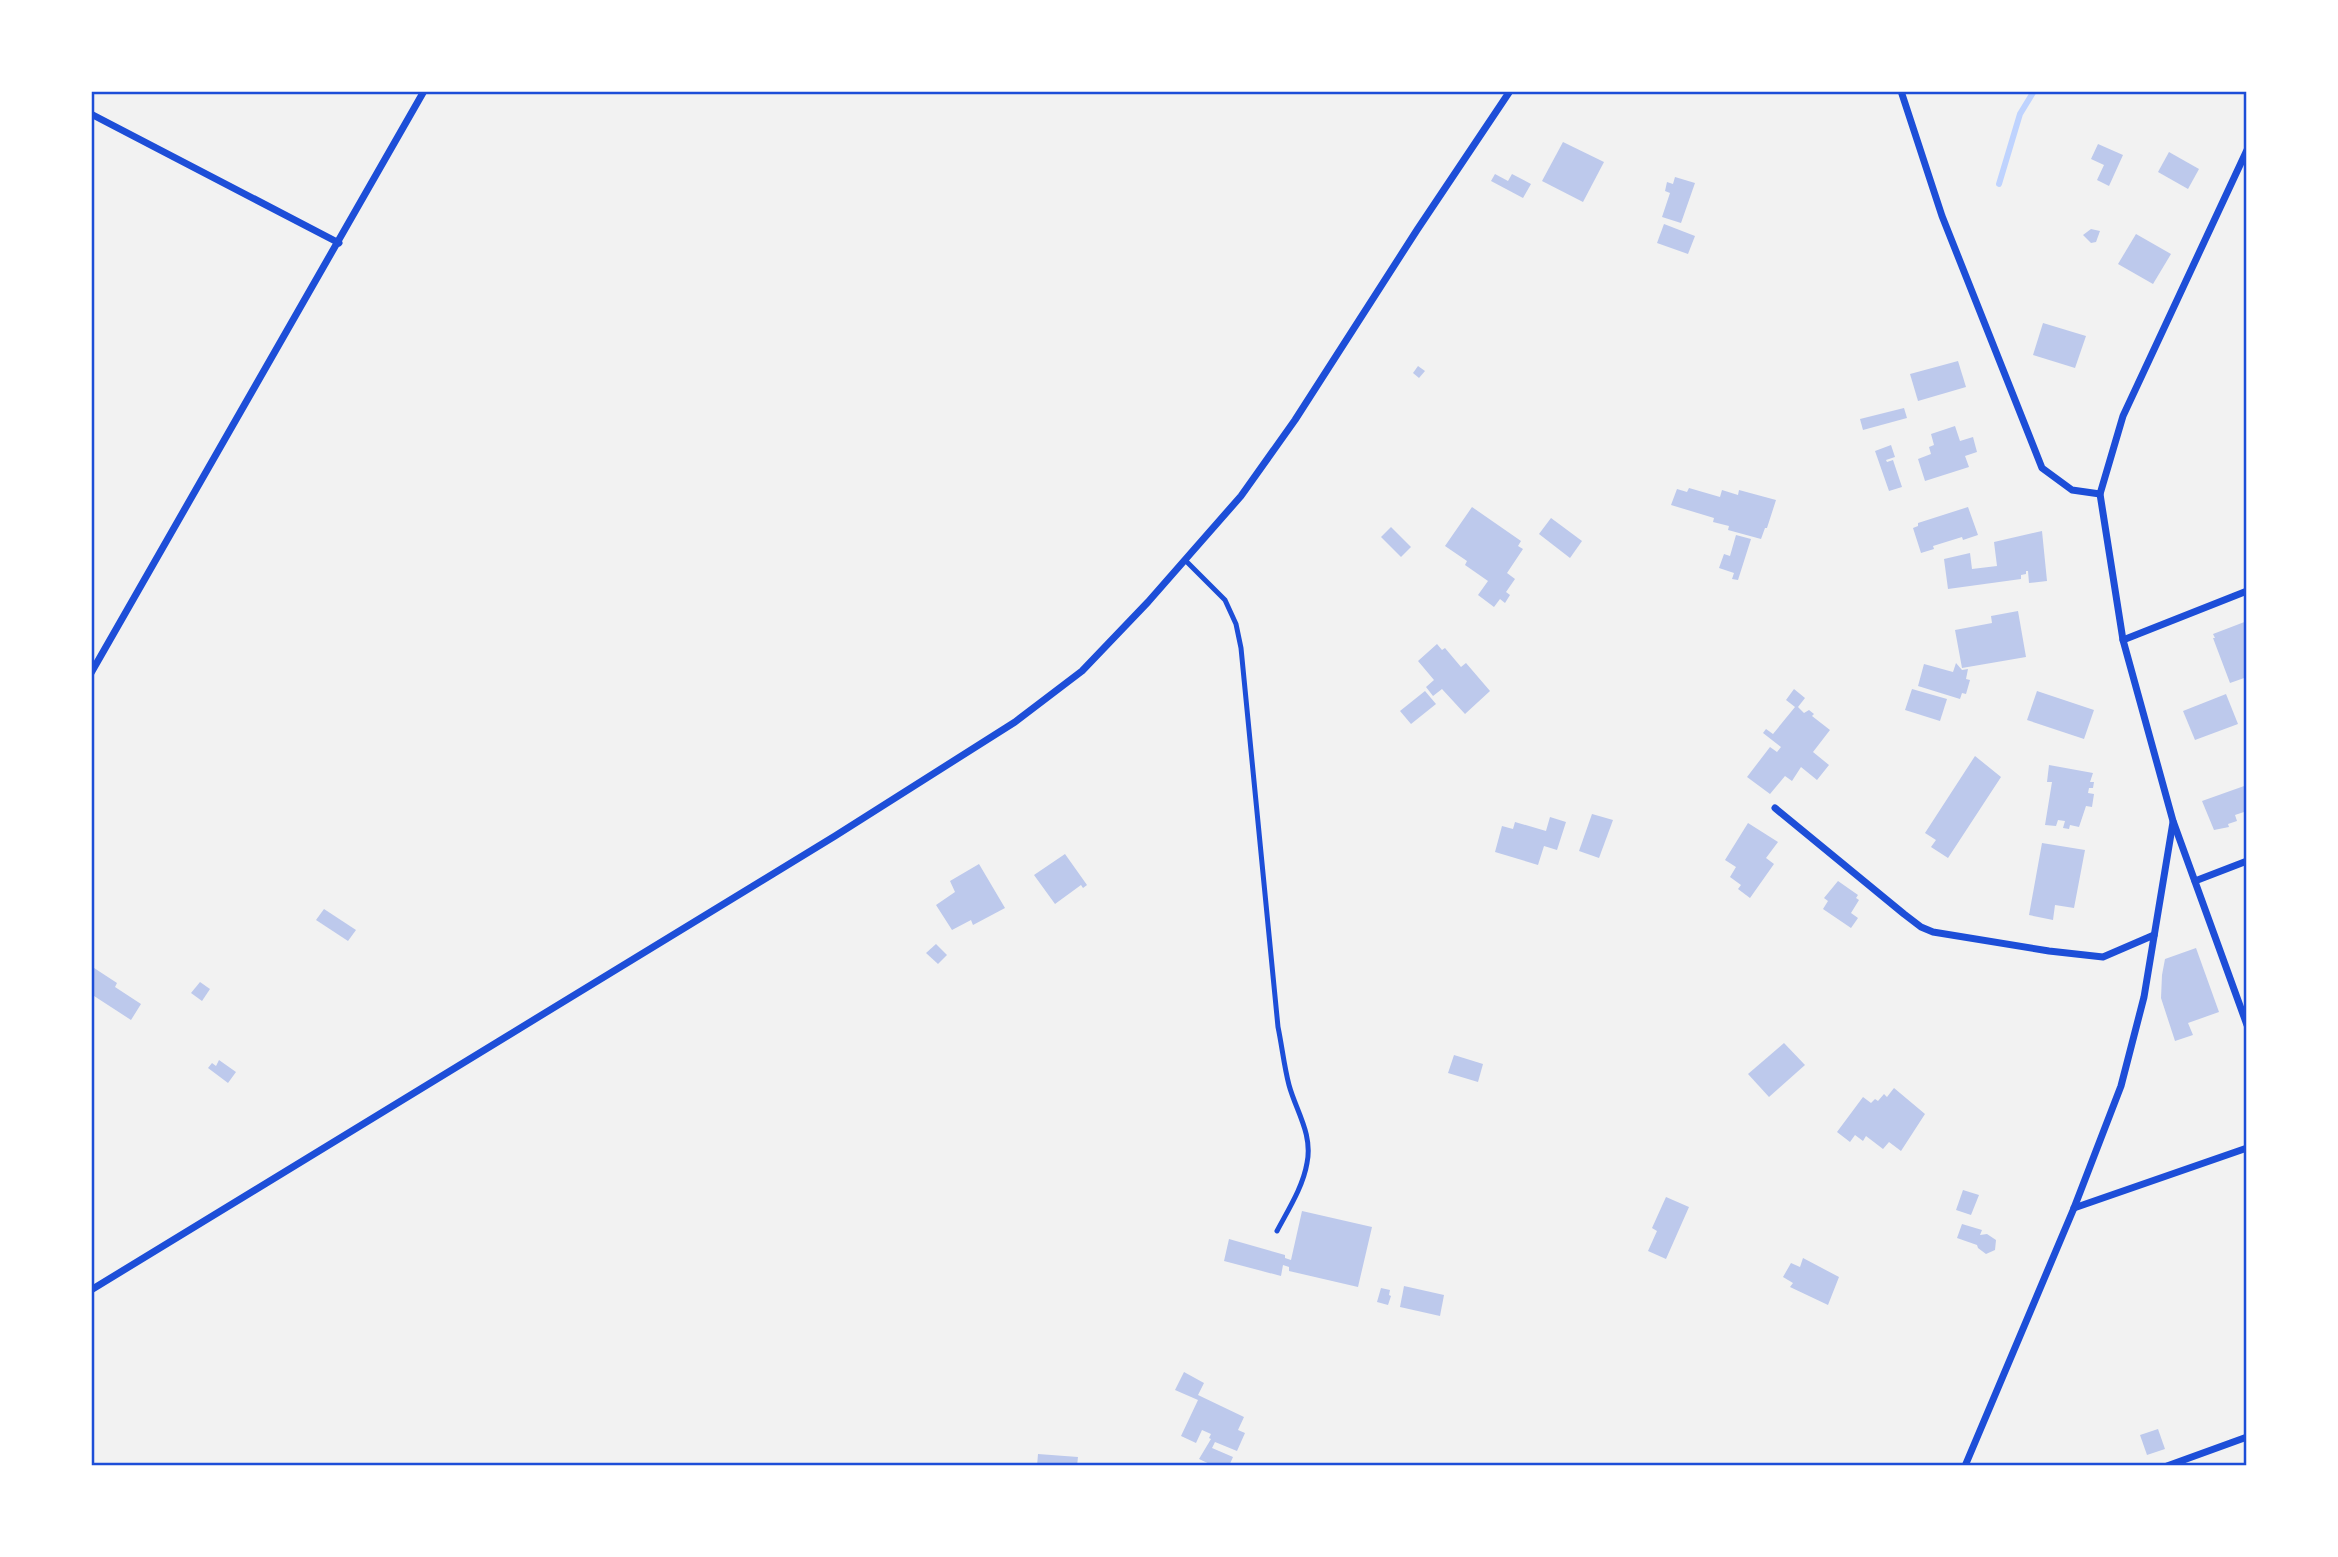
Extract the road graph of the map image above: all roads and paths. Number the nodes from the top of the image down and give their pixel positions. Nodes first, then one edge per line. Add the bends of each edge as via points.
1 (424, 91) edge
2 (1510, 91) edge
3 (1901, 91) edge
4 (91, 114) edge
5 (2247, 150) edge
6 (339, 243) junction
7 (2100, 494) junction
8 (1185, 560) junction
9 (2247, 591) edge
10 (2123, 640) junction
11 (91, 673) edge
12 (1775, 808) dead end
13 (2173, 821) junction
14 (2247, 861) edge
15 (2195, 881) junction
16 (2154, 935) junction
17 (2247, 1025) edge
18 (2247, 1148) edge
19 (2074, 1208) junction
20 (1277, 1231) dead end
21 (91, 1290) edge
22 (2247, 1437) edge
23 (1965, 1466) edge
24 (2167, 1466) edge

1 - 6 street
2 - 8 street via 1295,420 1241,496
3 - 7 street via 1942,216 2042,468 2072,490
4 - 6 street
5 - 7 street via 2123,416
6 - 11 street
7 - 10 street
8 - 20 lane via 1225,600 1241,648 1278,1027 1289,1085 1309,1149 1301,1183
8 - 21 street via 1082,671 1015,722
9 - 10 street
10 - 13 street
12 - 16 street via 1904,914 1933,932 2103,957
13 - 15 street
13 - 16 street
14 - 15 street
15 - 17 street
16 - 19 street via 2132,1048
18 - 19 street
19 - 23 street
22 - 24 street

